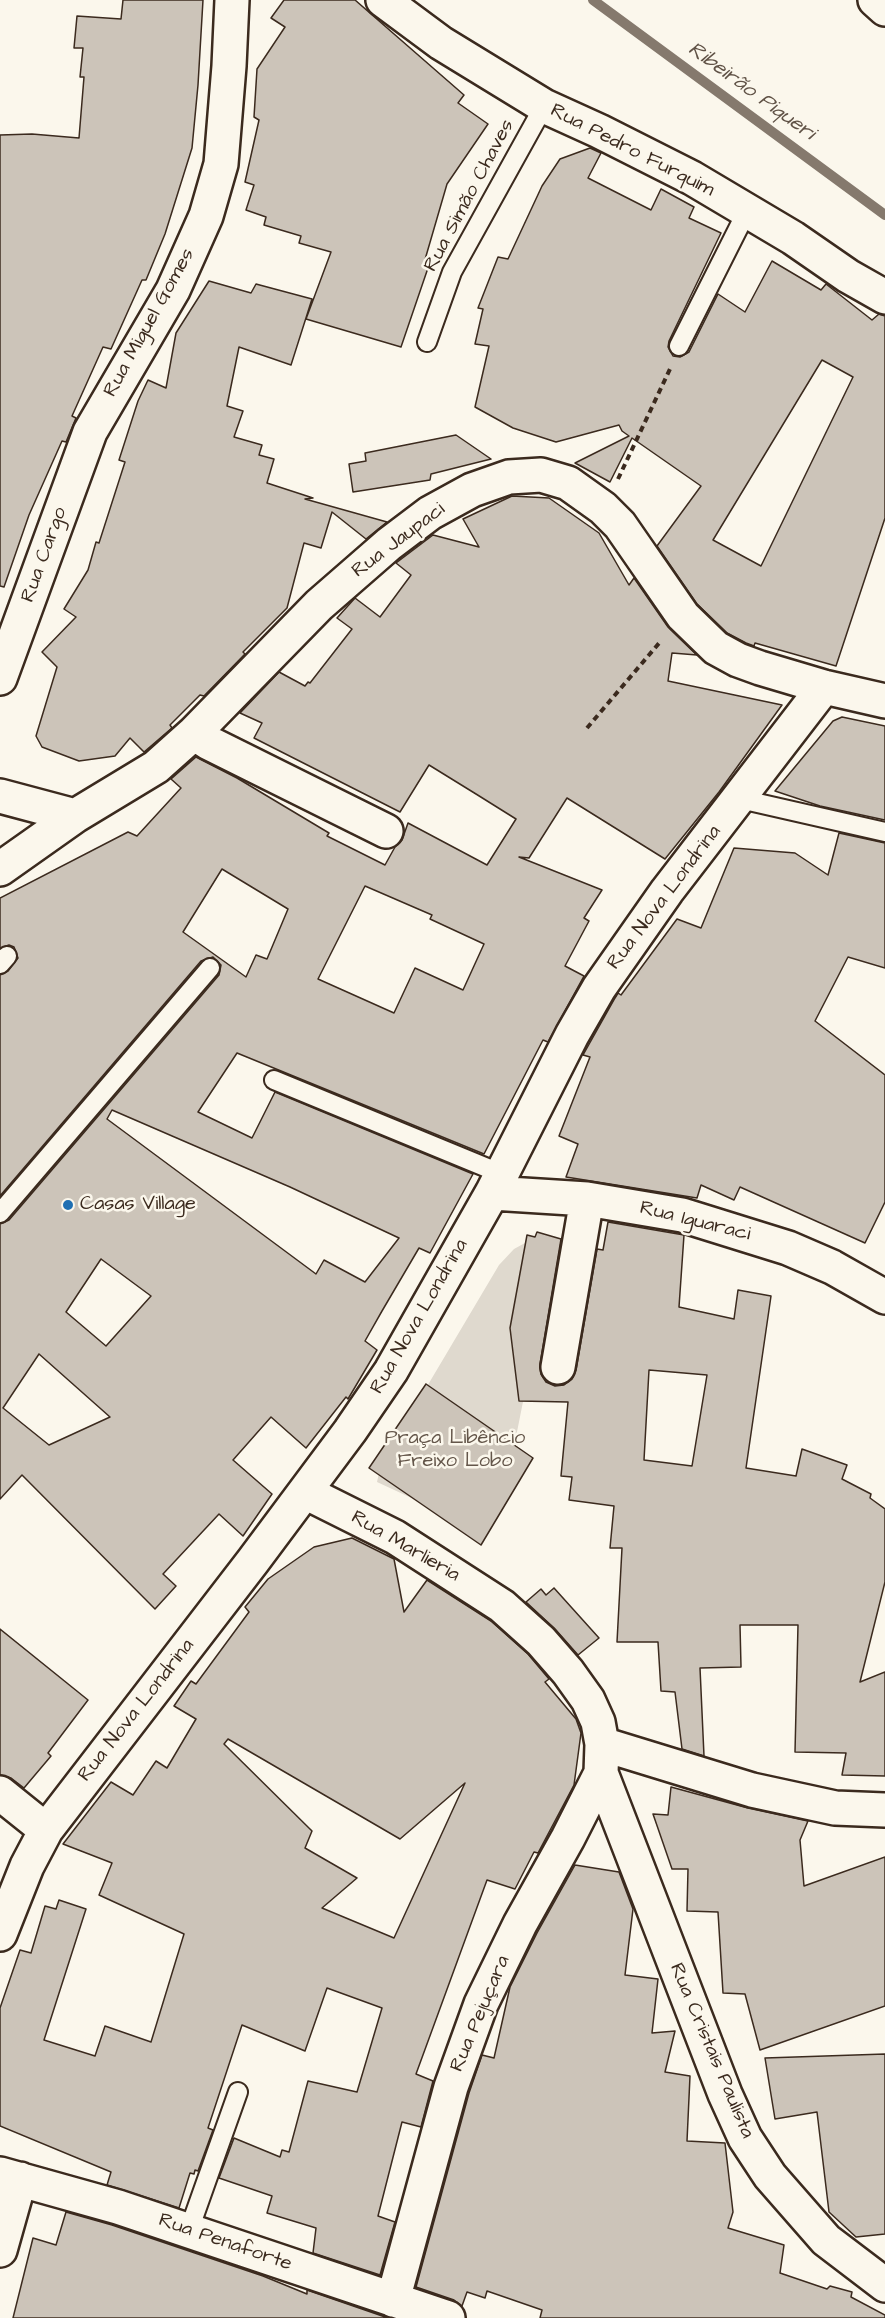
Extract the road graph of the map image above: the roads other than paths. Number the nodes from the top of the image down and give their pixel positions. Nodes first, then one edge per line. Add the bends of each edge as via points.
1 (232, 0) edge
2 (382, 0) edge
3 (875, 0) edge
4 (885, 9) edge
5 (544, 106) junction
6 (747, 211) junction
7 (885, 297) edge
8 (427, 342) dead end
9 (679, 346) road end
10 (90, 432) joint
11 (0, 678) edge
12 (824, 687) junction
13 (885, 701) edge
14 (194, 733) junction
15 (0, 796) edge
16 (740, 799) junction
17 (75, 816) junction
18 (386, 831) dead end
19 (885, 832) edge
20 (0, 869) edge
21 (210, 968) dead end
22 (274, 1080) dead end
23 (497, 1183) junction
24 (587, 1199) junction
25 (0, 1213) edge
26 (885, 1297) edge
27 (558, 1367) dead end
28 (305, 1492) junction
29 (602, 1758) junction
30 (0, 1793) edge
31 (885, 1810) edge
32 (46, 1830) junction
33 (0, 1934) edge
34 (238, 2092) dead end
35 (10, 2176) edge
36 (189, 2230) junction
37 (0, 2250) edge
38 (885, 2285) edge
39 (393, 2300) junction
40 (448, 2318) edge

1 - 10 street, Rua Miguel Gomes via 221,164 206,216 173,290
2 - 5 street, Rua Pedro Furquim via 441,43
3 - 4 street
5 - 6 street, Rua Pedro Furquim via 692,178
5 - 8 lane, Rua Simão Chaves via 452,272
6 - 7 street, Rua Pedro Furquim
6 - 9 lane
10 - 11 street, Rua Cargo
12 - 13 street, Rua Jaupaci
12 - 14 street, Rua Jaupaci via 738,660 716,648 683,616 620,525 568,483 541,475 509,477 472,490 430,513 389,544 319,606
12 - 16 street, Rua Nova Londrina
14 - 17 street, Rua Jaupaci via 156,767
14 - 18 street
15 - 17 street
16 - 19 lane
16 - 23 street, Rua Nova Londrina via 667,891 599,988
17 - 20 street, Rua Jaupaci
21 - 25 lane
22 - 23 lane
23 - 24 street, Rua Iguaraci
23 - 28 street, Rua Nova Londrina via 391,1371
24 - 26 street, Rua Iguaraci via 719,1225 832,1267
24 - 27 street
28 - 29 street, Rua Marlieria via 396,1537 502,1606 541,1641 588,1700 598,1722
28 - 32 street, Rua Nova Londrina
29 - 31 street via 835,1808
29 - 38 street, Rua Cristais Paulista via 718,2076 745,2138 770,2176 826,2240
29 - 39 street, Rua Pejuçara via 568,1838 481,2004 450,2087
30 - 32 street
32 - 33 street, Rua Nova Londrina
34 - 36 lane
35 - 36 street, Rua Penaforte
35 - 37 street
36 - 39 street, Rua Penaforte
39 - 40 street, Rua Penaforte

